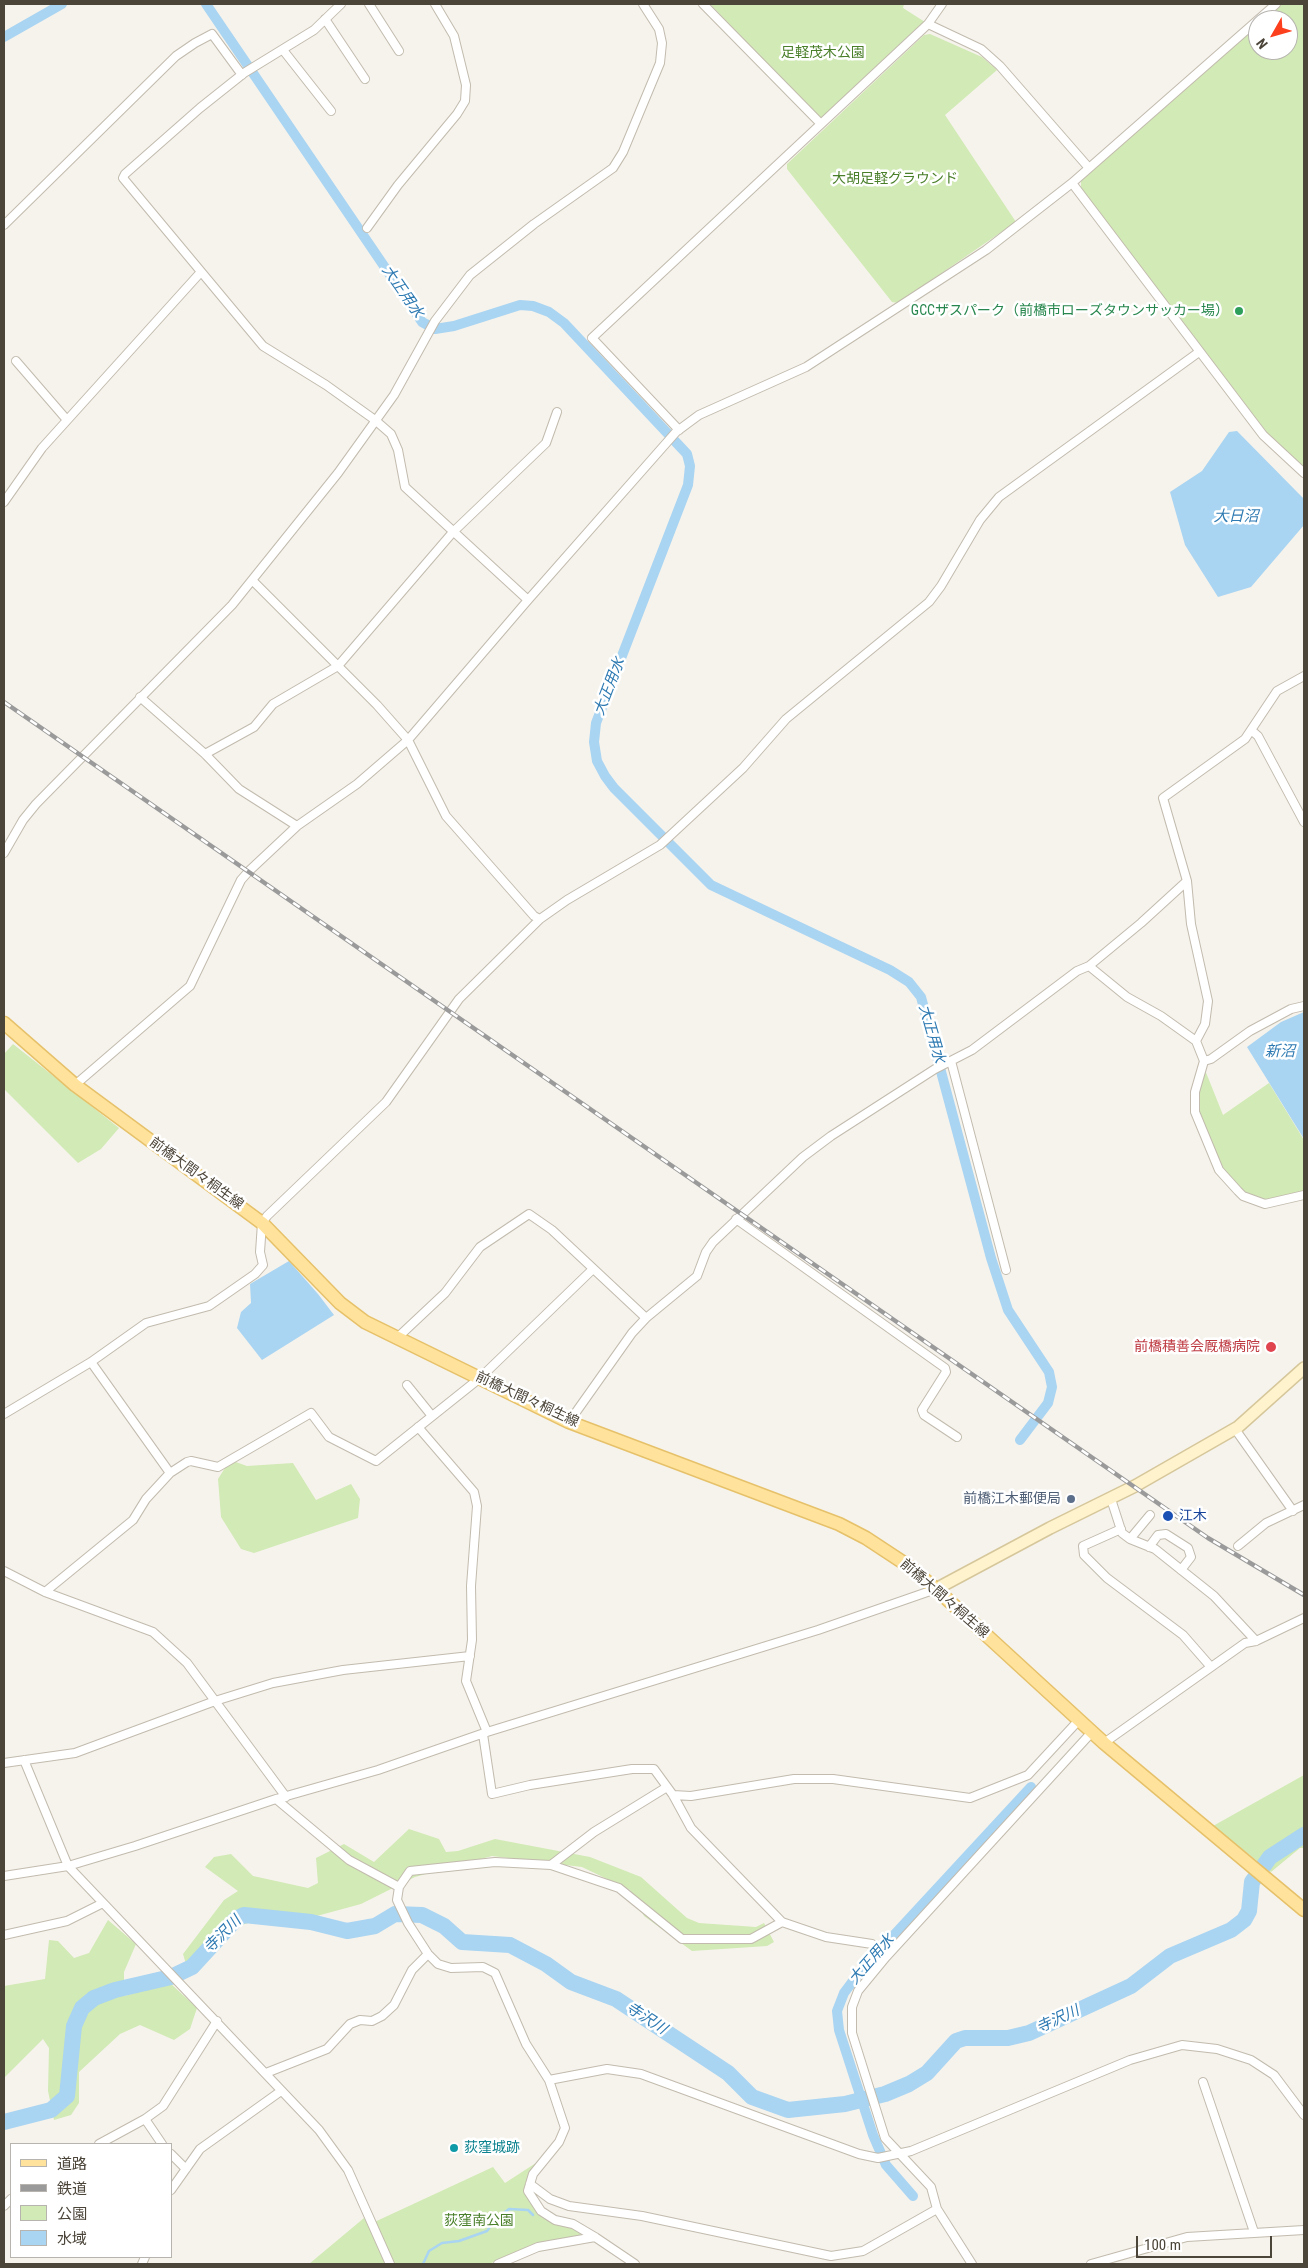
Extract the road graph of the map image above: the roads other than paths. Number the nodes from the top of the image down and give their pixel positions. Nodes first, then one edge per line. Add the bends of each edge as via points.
1 (341, 4) edge
2 (369, 4) edge
3 (435, 4) edge
4 (642, 4) edge
5 (703, 4) edge
6 (942, 4) edge
7 (1276, 4) edge
8 (325, 19) junction
9 (928, 24) junction
10 (283, 50) junction
11 (399, 52) dead end
12 (243, 74) junction
13 (365, 79) dead end
14 (331, 111) dead end
15 (821, 124) junction
16 (1089, 168) junction
17 (1072, 183) junction
18 (4, 225) edge
19 (367, 228) dead end
20 (200, 273) junction
21 (1199, 352) junction
22 (16, 361) dead end
23 (557, 412) dead end
24 (67, 420) junction
25 (375, 420) junction
26 (678, 431) junction
27 (1304, 473) edge
28 (4, 502) edge
29 (454, 532) junction
30 (252, 580) junction
31 (528, 600) junction
32 (338, 666) junction
33 (1304, 676) edge
34 (140, 697) junction
35 (1251, 730) junction
36 (408, 740) junction
37 (205, 754) junction
38 (1304, 822) edge
39 (297, 826) junction
40 (4, 853) edge
41 (1187, 881) junction
42 (540, 919) junction
43 (1089, 966) junction
44 (1304, 1006) edge
45 (4, 1023) edge
46 (1196, 1041) junction
47 (1204, 1061) junction
48 (949, 1062) junction
49 (75, 1085) junction
50 (1304, 1195) edge
51 (736, 1219) junction
52 (262, 1223) junction
53 (593, 1269) junction
54 (1006, 1270) dead end
55 (646, 1318) junction
56 (396, 1339) junction
57 (90, 1362) junction
58 (1304, 1368) edge
59 (480, 1378) junction
60 (407, 1385) dead end
61 (4, 1414) edge
62 (432, 1416) junction
63 (570, 1422) junction
64 (418, 1427) junction
65 (1234, 1429) junction
66 (957, 1437) dead end
67 (170, 1473) junction
68 (1110, 1499) junction
69 (1304, 1505) edge
70 (1293, 1512) junction
71 (1150, 1515) dead end
72 (1121, 1529) junction
73 (1130, 1539) junction
74 (1238, 1546) dead end
75 (1149, 1547) junction
76 (1180, 1570) junction
77 (4, 1571) edge
78 (936, 1588) junction
79 (45, 1592) junction
80 (1304, 1618) edge
81 (1256, 1641) junction
82 (470, 1656) junction
83 (1211, 1667) junction
84 (215, 1701) junction
85 (1085, 1726) junction
86 (485, 1733) junction
87 (1104, 1743) junction
88 (24, 1760) junction
89 (4, 1763) edge
90 (667, 1787) junction
91 (673, 1795) junction
92 (286, 1797) junction
93 (276, 1799) junction
94 (551, 1865) junction
95 (68, 1866) junction
96 (4, 1876) edge
97 (399, 1887) junction
98 (103, 1902) junction
99 (1304, 1910) edge
100 (782, 1922) junction
101 (4, 1935) edge
102 (428, 1954) junction
103 (885, 1955) junction
104 (217, 2021) junction
105 (266, 2073) junction
106 (549, 2080) junction
107 (1203, 2082) dead end
108 (281, 2091) junction
109 (1304, 2115) edge
110 (145, 2119) junction
111 (101, 2143) edge
112 (161, 2143) edge
113 (895, 2154) junction
114 (172, 2155) edge
115 (186, 2169) junction
116 (530, 2184) junction
117 (172, 2189) edge
118 (937, 2209) junction
119 (1304, 2230) edge
120 (1254, 2232) junction
121 (595, 2236) junction
122 (390, 2264) edge
123 (498, 2264) edge
124 (635, 2264) edge
125 (972, 2264) edge
126 (1091, 2264) edge

1 - 8 street
2 - 11 street
3 - 19 street via 454,36 466,85 465,102
4 - 25 street via 659,29 662,43 660,63 617,163 607,174 534,224 462,284 435,321 402,381
5 - 15 street
6 - 9 street
7 - 16 street
8 - 10 street
8 - 13 street
9 - 15 street
9 - 16 street via 981,49 1000,66
10 - 12 street
10 - 14 street
12 - 18 street via 212,34 195,43 176,56
12 - 20 street via 123,178
15 - 26 street via 592,338
16 - 17 street
17 - 21 street
17 - 26 street via 986,250 806,367 700,415
20 - 24 street
20 - 25 street via 263,346
21 - 27 street via 1264,435
21 - 42 street via 999,498 980,520 928,602 786,719 754,757 660,845
22 - 24 street
23 - 29 street via 546,443
24 - 28 street via 42,448
25 - 29 street via 391,434 405,487
25 - 30 street via 338,473
26 - 31 street
29 - 31 street
29 - 32 street
30 - 32 street
30 - 34 street via 232,605
31 - 36 street
32 - 36 street
32 - 37 street via 273,704 254,727
33 - 35 street via 1277,691
34 - 37 street
34 - 40 street via 36,804
35 - 38 street via 1258,736
35 - 41 street via 1245,739 1163,798
36 - 39 street via 357,784
36 - 42 street via 446,816
37 - 39 street via 239,790
39 - 49 street via 241,880 190,986
41 - 43 street
41 - 46 street via 1191,924 1208,1001 1205,1024
42 - 52 street via 454,1005 386,1102
43 - 46 street via 1127,997
43 - 48 street via 1077,971 972,1050
44 - 47 street via 1250,1031
45 - 49 main road, 前橋大間々桐生線
46 - 47 street
47 - 50 street via 1195,1092 1195,1112 1219,1170 1243,1196 1265,1204
48 - 51 street via 816,1147
48 - 54 street
49 - 52 main road, 前橋大間々桐生線
51 - 55 street via 708,1247 697,1276
51 - 66 street via 945,1368 946,1372 922,1410 924,1415
52 - 56 main road, 前橋大間々桐生線 via 340,1303
52 - 57 street via 260,1252 263,1265 255,1274 209,1306 146,1323
53 - 55 street
53 - 56 street via 552,1230 529,1214 480,1247 445,1293
53 - 59 street
55 - 63 street
56 - 59 main road, 前橋大間々桐生線
57 - 61 street
57 - 67 street
58 - 65 street
59 - 62 street
59 - 63 main road, 前橋大間々桐生線
60 - 62 street
62 - 64 street
63 - 78 main road, 前橋大間々桐生線 via 839,1524 907,1565
64 - 67 street via 376,1462 329,1437 311,1413 218,1468 192,1461
64 - 82 street via 474,1492 477,1506
65 - 68 street
65 - 70 street
67 - 79 street via 146,1499 133,1520
68 - 72 street
68 - 78 street
69 - 70 street
70 - 74 street via 1266,1522
71 - 73 street
72 - 73 street
72 - 83 street via 1083,1546 1084,1555 1106,1576 1183,1635
73 - 75 street
75 - 76 street
75 - 76 street via 1158,1535 1166,1534 1188,1548 1191,1557
76 - 81 street via 1214,1596
77 - 79 street
78 - 85 main road, 前橋大間々桐生線
78 - 86 street via 818,1630
79 - 84 street via 153,1632 188,1663
80 - 81 street
81 - 83 street via 1245,1643
82 - 84 street via 343,1670 273,1682
82 - 86 street via 466,1681
83 - 87 street
84 - 88 street via 75,1753
84 - 92 street
85 - 87 main road, 前橋大間々桐生線
85 - 91 street via 1028,1775 970,1798 833,1779 794,1779 692,1796
85 - 103 street
86 - 90 street via 492,1794 632,1769 654,1770
86 - 92 street
87 - 99 main road, 前橋大間々桐生線
88 - 89 street
88 - 95 street
90 - 91 street
90 - 94 street via 594,1832
91 - 100 street via 691,1828
92 - 93 street
93 - 95 street
93 - 97 street via 349,1860
94 - 97 street via 495,1862 410,1870
94 - 100 street via 619,1888 682,1939 751,1939
95 - 96 street
95 - 98 street
97 - 102 street via 397,1900
98 - 101 street via 67,1921
98 - 104 street
100 - 103 street via 826,1937 875,1946
102 - 105 street via 412,1970 394,2005 382,2016 350,2024 327,2049
102 - 106 street via 438,1964 451,1968 483,1967 495,1972 526,2044
103 - 113 street via 858,1991 852,2007 852,2033 885,2138
104 - 105 street
104 - 110 street via 163,2106
105 - 108 street
106 - 113 street via 607,2069 641,2074 860,2154 878,2158
106 - 116 street via 565,2128 559,2142 533,2174
107 - 120 street
108 - 115 street via 200,2149
108 - 122 street via 319,2130 348,2170
109 - 113 street via 1274,2075 1251,2060 1216,2049 1182,2045 1130,2060 911,2151
110 - 111 street
110 - 112 street
113 - 118 street via 931,2187
114 - 115 street
115 - 117 street
116 - 118 street via 550,2199 569,2206 642,2216 831,2256 863,2251
116 - 121 street via 528,2191 541,2211
118 - 125 street
119 - 120 street
120 - 126 street via 1188,2237
121 - 123 street via 538,2247
121 - 124 street

